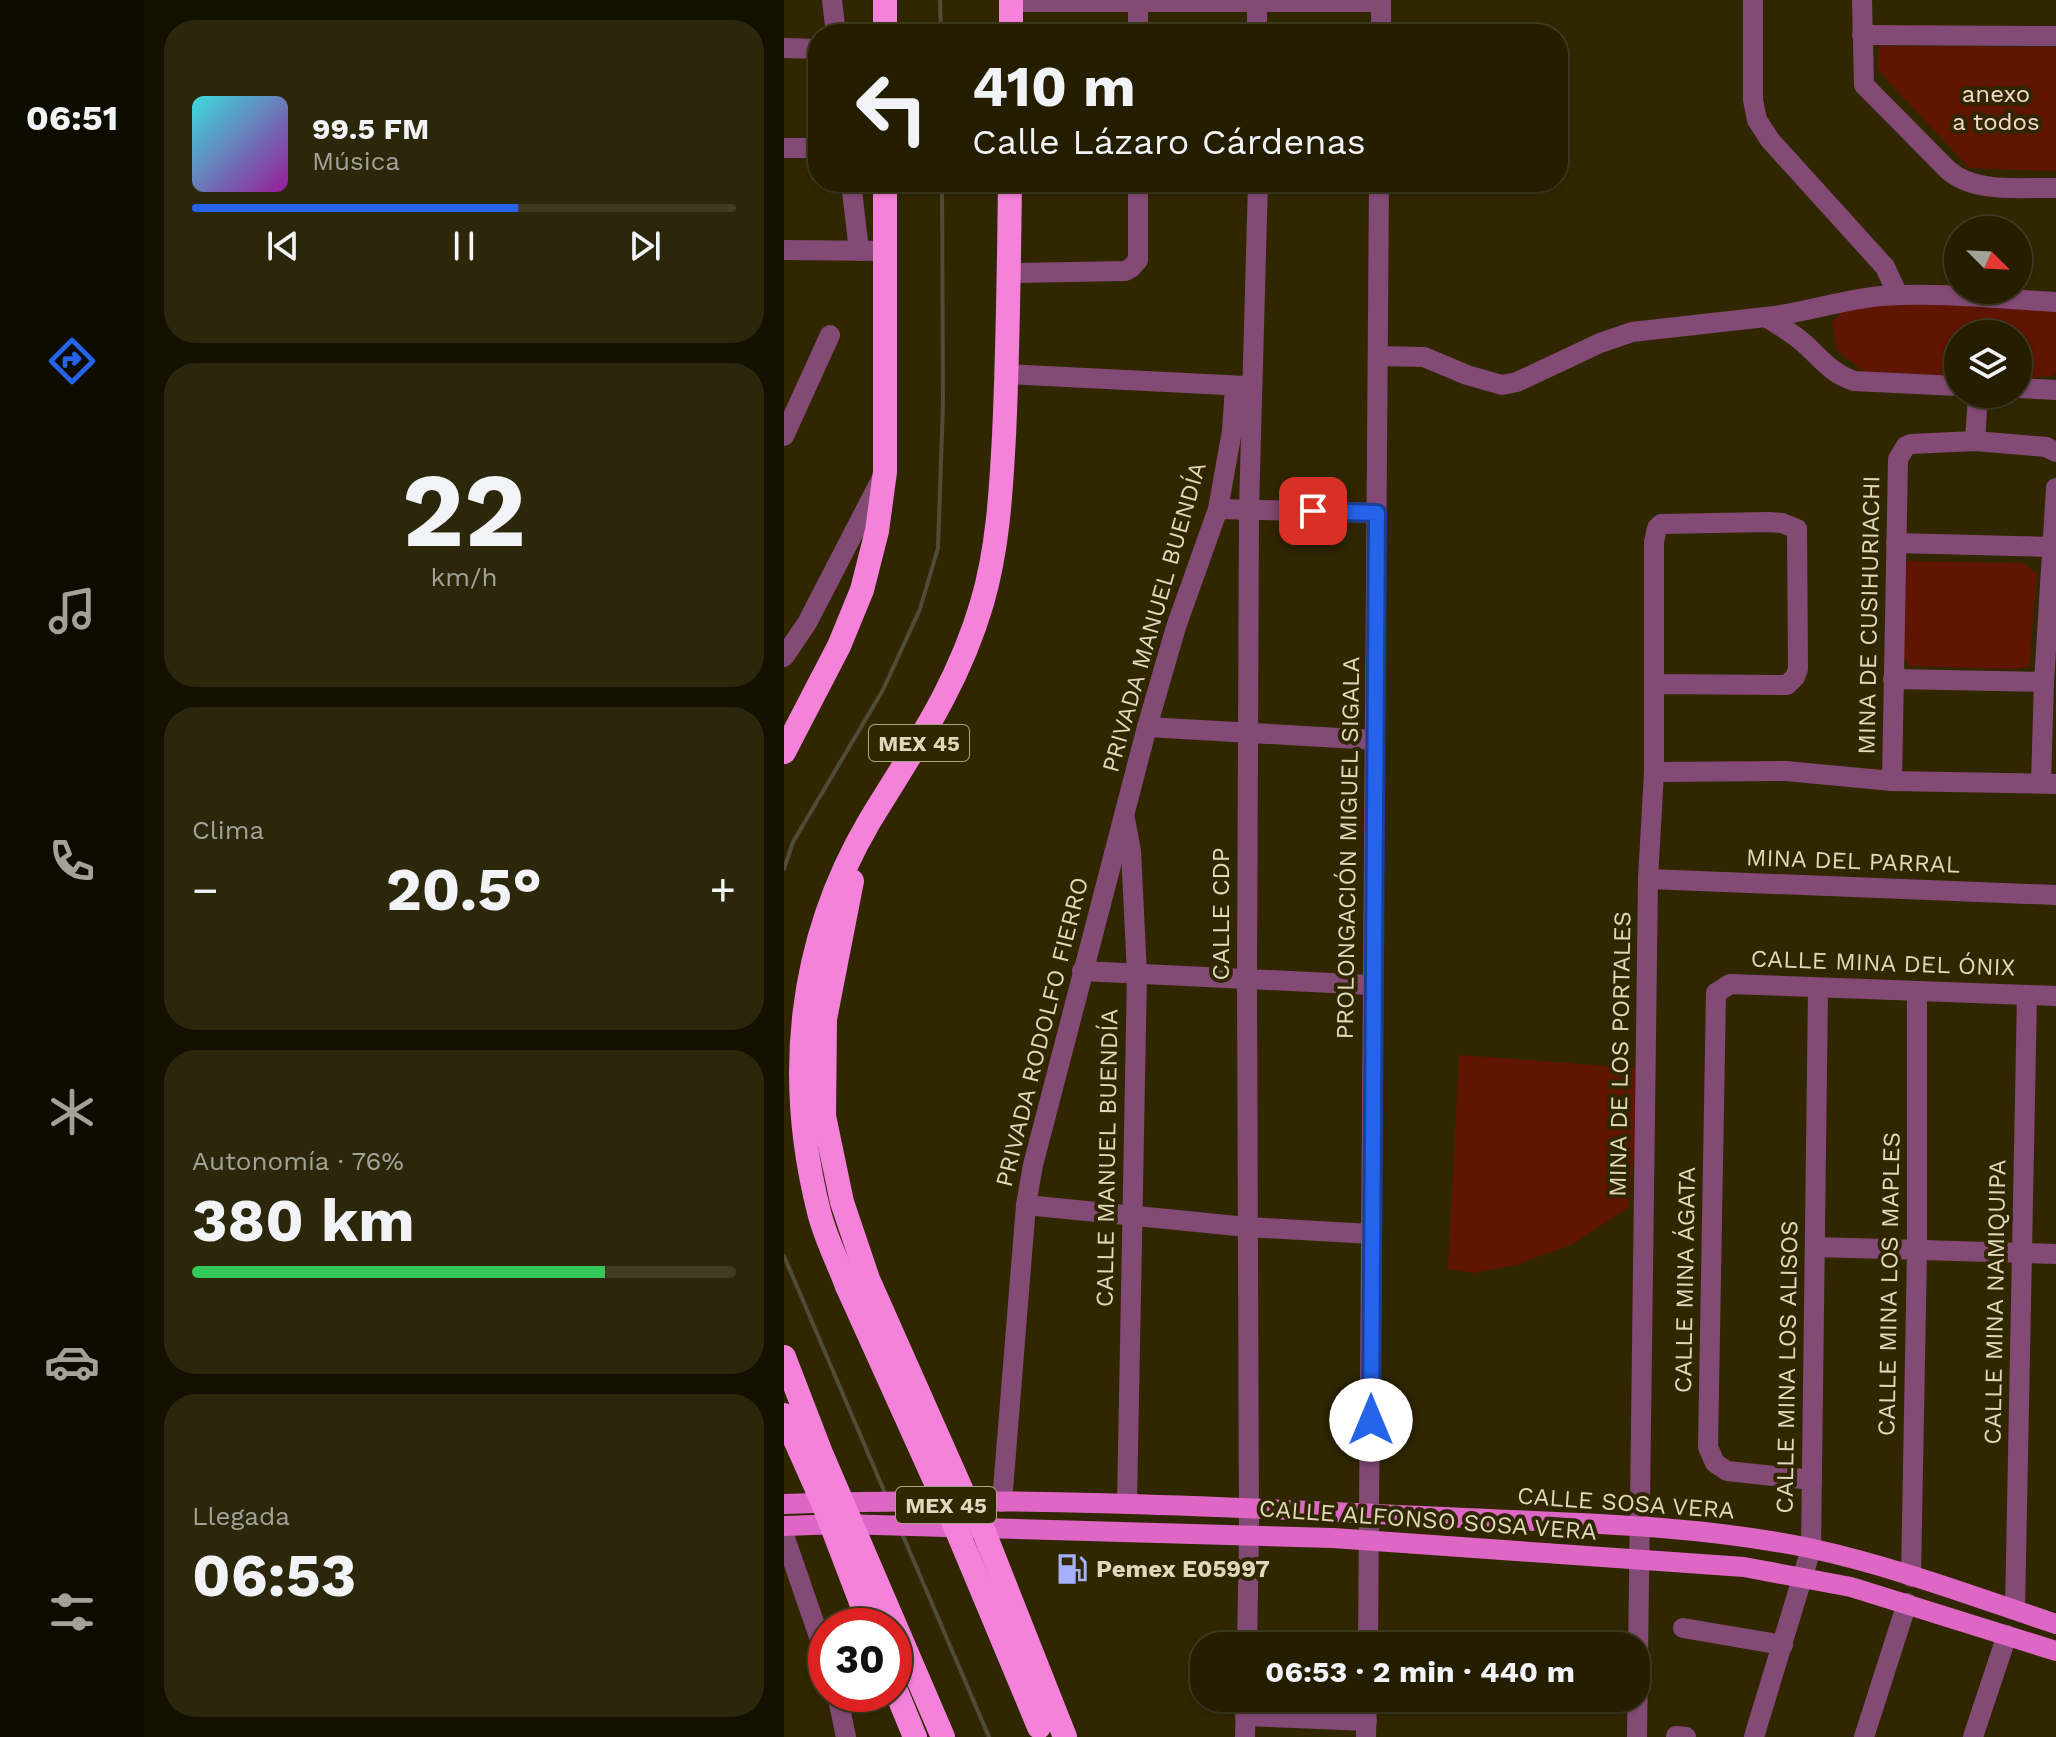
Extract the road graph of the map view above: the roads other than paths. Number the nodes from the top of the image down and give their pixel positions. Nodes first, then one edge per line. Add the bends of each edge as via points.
1 (832, 0) edge
2 (885, 0) edge
3 (1753, 0) edge
4 (1862, 0) edge
5 (1011, 1) edge
6 (1138, 1) edge
7 (1257, 1) edge
8 (1381, 1) edge
9 (835, 24) edge
10 (885, 24) edge
11 (1011, 24) edge
12 (1138, 24) edge
13 (1257, 24) edge
14 (1381, 24) edge
15 (1862, 35) junction
16 (2056, 36) edge
17 (784, 48) edge
18 (808, 49) edge
19 (784, 148) edge
20 (808, 148) edge
21 (2056, 188) edge
22 (852, 192) edge
23 (885, 192) edge
24 (1010, 192) edge
25 (1138, 192) edge
26 (1257, 192) edge
27 (1379, 192) edge
28 (784, 250) edge
29 (859, 251) junction
30 (886, 251) junction
31 (1009, 273) junction
32 (1898, 295) junction
33 (2056, 302) edge
34 (1766, 317) junction
35 (830, 335) dead end
36 (1378, 356) junction
37 (1007, 374) junction
38 (1944, 385) edge
39 (1244, 386) junction
40 (2032, 389) edge
41 (2056, 390) edge
42 (1977, 408) edge
43 (784, 436) edge
44 (1975, 441) junction
45 (2056, 452) edge
46 (885, 472) junction
47 (2056, 488) edge
48 (1249, 508) junction
49 (1218, 509) junction
50 (1377, 513) junction
51 (1896, 543) junction
52 (2052, 547) junction
53 (784, 657) edge
54 (1893, 679) junction
55 (2044, 682) junction
56 (1654, 684) junction
57 (1147, 727) junction
58 (1248, 734) junction
59 (1375, 740) junction
60 (784, 752) edge
61 (1654, 772) junction
62 (1892, 781) junction
63 (2048, 783) edge
64 (1124, 815) junction
65 (862, 836) junction
66 (1648, 879) junction
67 (2056, 895) edge
68 (1082, 971) junction
69 (1137, 974) junction
70 (1247, 978) junction
71 (1372, 985) junction
72 (1818, 989) junction
73 (1917, 991) junction
74 (2027, 995) junction
75 (2056, 996) edge
76 (1715, 997) joint
77 (1026, 1205) junction
78 (1132, 1214) junction
79 (1247, 1227) junction
80 (1371, 1234) junction
81 (1815, 1247) junction
82 (1917, 1251) junction
83 (2021, 1252) junction
84 (2056, 1254) edge
85 (784, 1357) edge
86 (784, 1415) edge
87 (1812, 1480) junction
88 (967, 1502) junction
89 (1002, 1502) junction
90 (784, 1504) edge
91 (1127, 1504) junction
92 (1099, 1505) junction
93 (1249, 1508) junction
94 (832, 1513) junction
95 (1371, 1514) junction
96 (784, 1526) edge
97 (982, 1527) junction
98 (1640, 1528) junction
99 (1099, 1530) junction
100 (1249, 1534) junction
101 (784, 1535) edge
102 (1370, 1541) junction
103 (1811, 1549) junction
104 (1639, 1560) junction
105 (1804, 1577) junction
106 (1911, 1577) junction
107 (1907, 1603) junction
108 (809, 1608) edge
109 (864, 1608) edge
110 (2015, 1610) junction
111 (2056, 1624) edge
112 (1683, 1628) dead end
113 (1247, 1632) edge
114 (1368, 1632) edge
115 (2007, 1635) junction
116 (1783, 1645) junction
117 (2056, 1651) edge
118 (841, 1712) edge
119 (905, 1712) edge
120 (1245, 1712) edge
121 (1272, 1712) edge
122 (1366, 1729) edge
123 (1040, 1732) edge
124 (846, 1737) edge
125 (915, 1737) edge
126 (943, 1737) edge
127 (1065, 1737) edge
128 (1245, 1737) edge
129 (1637, 1737) edge
130 (1754, 1737) edge
131 (1864, 1737) edge
132 (1973, 1737) edge

1 - 9 street
2 - 10 highway
3 - 32 street via 1757,120 1885,267
4 - 15 street
5 - 6 street
5 - 11 highway
6 - 7 street
6 - 12 street
7 - 8 street
7 - 13 street
8 - 14 street
15 - 16 street
15 - 21 street via 1862,79 1868,91 1956,177 1978,185
17 - 18 street
19 - 20 street
22 - 29 street
23 - 30 highway
24 - 31 highway, MEX 45
25 - 31 street via 1138,260 1131,268
26 - 39 street, CALLE CDP
27 - 36 street, PROLONGACIÓN MIGUEL SIGALA
28 - 29 street
29 - 30 street
30 - 46 highway
31 - 37 highway, MEX 45
32 - 33 street
32 - 34 street
34 - 36 street via 1632,332 1502,385 1424,357
34 - 38 street via 1806,345 1833,373 1854,381
35 - 43 street
36 - 50 street, PROLONGACIÓN MIGUEL SIGALA
37 - 39 street
37 - 65 highway, MEX 45 via 1001,491 983,602 941,706
39 - 48 street, CALLE CDP
39 - 49 street, PRIVADA MANUEL BUENDÍA
40 - 41 street
42 - 44 street
44 - 45 street
44 - 51 street, MINA DE CUSIHURIACHI via 1911,444 1902,451
46 - 53 street
46 - 60 highway via 862,590
47 - 52 street
48 - 49 street
48 - 50 street
48 - 58 street, CALLE CDP
49 - 57 street, PRIVADA MANUEL BUENDÍA
50 - 59 street, PROLONGACIÓN MIGUEL SIGALA
51 - 52 street
51 - 54 street, MINA DE CUSIHURIACHI
52 - 55 street
54 - 55 street
54 - 62 street, MINA DE CUSIHURIACHI
55 - 63 street
56 - 56 street, MINA DE LOS PORTALES via 1792,681 1798,669 1797,529 1768,522 1657,528
56 - 61 street, MINA DE LOS PORTALES
57 - 58 street
57 - 64 street, PRIVADA MANUEL BUENDÍA
58 - 59 street
58 - 70 street, CALLE CDP
59 - 71 street, PROLONGACIÓN MIGUEL SIGALA
61 - 62 street via 1786,771
61 - 66 street, MINA DE LOS PORTALES
62 - 63 street
64 - 68 street, PRIVADA RODOLFO FIERRO
64 - 69 street, CALLE MANUEL BUENDÍA via 1131,851
65 - 88 highway via 825,1019 824,1116 842,1202 868,1279
65 - 123 highway, MEX 45, bridge via 818,936 802,1020 805,1148 820,1216 847,1286
66 - 67 street, MINA DEL PARRAL
66 - 98 street, MINA DE LOS PORTALES
68 - 69 street
68 - 77 street, PRIVADA RODOLFO FIERRO
69 - 70 street
69 - 78 street, CALLE MANUEL BUENDÍA
70 - 71 street
70 - 79 street, CALLE CDP
71 - 80 street, PROLONGACIÓN MIGUEL SIGALA
72 - 73 street, CALLE MINA DEL ÓNIX
72 - 76 street, CALLE MINA DEL ÓNIX via 1730,984
72 - 81 street, CALLE MINA LOS ALISOS
73 - 74 street, CALLE MINA DEL ÓNIX
73 - 82 street, CALLE MINA LOS MAPLES
74 - 75 street, CALLE MINA DEL ÓNIX
74 - 83 street, CALLE MINA NAMIQUIPA
76 - 87 street, CALLE MINA ÁGATA via 1708,1447 1715,1463 1727,1471
77 - 78 street
77 - 89 street, PRIVADA RODOLFO FIERRO
78 - 79 street
78 - 91 street, CALLE MANUEL BUENDÍA
79 - 80 street
79 - 93 street, CALLE CDP
80 - 95 street, PROLONGACIÓN MIGUEL SIGALA
81 - 82 street
81 - 87 street, CALLE MINA LOS ALISOS
82 - 83 street
82 - 106 street, CALLE MINA LOS MAPLES
83 - 84 street
83 - 110 street, CALLE MINA NAMIQUIPA
85 - 126 highway, bridge
86 - 94 highway
87 - 103 street, CALLE MINA LOS ALISOS
88 - 89 main road, CALLE ALFONSO SOSA VERA
88 - 94 main road, CALLE ALFONSO SOSA VERA, bridge
88 - 97 highway
89 - 92 main road, CALLE ALFONSO SOSA VERA
90 - 94 main road, CALLE ALFONSO SOSA VERA
91 - 92 main road, CALLE ALFONSO SOSA VERA
91 - 93 main road, CALLE ALFONSO SOSA VERA
92 - 99 main road
93 - 95 main road, CALLE ALFONSO SOSA VERA
93 - 100 street, CALLE CDP
94 - 96 main road, CALLE ALFONSO SOSA VERA
94 - 97 main road, CALLE ALFONSO SOSA VERA, bridge
94 - 109 highway
95 - 98 main road, CALLE SOSA VERA
95 - 102 street, PROLONGACIÓN MIGUEL SIGALA
97 - 99 main road, CALLE ALFONSO SOSA VERA
97 - 127 highway
98 - 103 main road, CALLE SOSA VERA
98 - 104 street, MINA DE LOS PORTALES
99 - 100 main road, CALLE ALFONSO SOSA VERA
100 - 102 main road, CALLE ALFONSO SOSA VERA
100 - 113 street, CALLE CDP
101 - 108 street
102 - 104 main road, CALLE ALFONSO SOSA VERA
102 - 114 street, PROLONGACIÓN MIGUEL SIGALA
103 - 105 street, CALLE MINA LOS ALISOS
103 - 106 main road, CALLE SOSA VERA
104 - 105 main road, CALLE ALFONSO SOSA VERA
104 - 129 street, MINA DE LOS PORTALES
105 - 107 main road, CALLE ALFONSO SOSA VERA
105 - 116 street, CALLE MINA LOS ALISOS
106 - 110 main road, CALLE SOSA VERA
107 - 115 main road, CALLE ALFONSO SOSA VERA
107 - 131 street
110 - 111 main road, CALLE SOSA VERA
112 - 116 street
115 - 117 main road, CALLE ALFONSO SOSA VERA
115 - 132 street
116 - 130 street, CALLE MINA LOS ALISOS
118 - 124 street
119 - 125 highway
120 - 128 street
121 - 122 street

